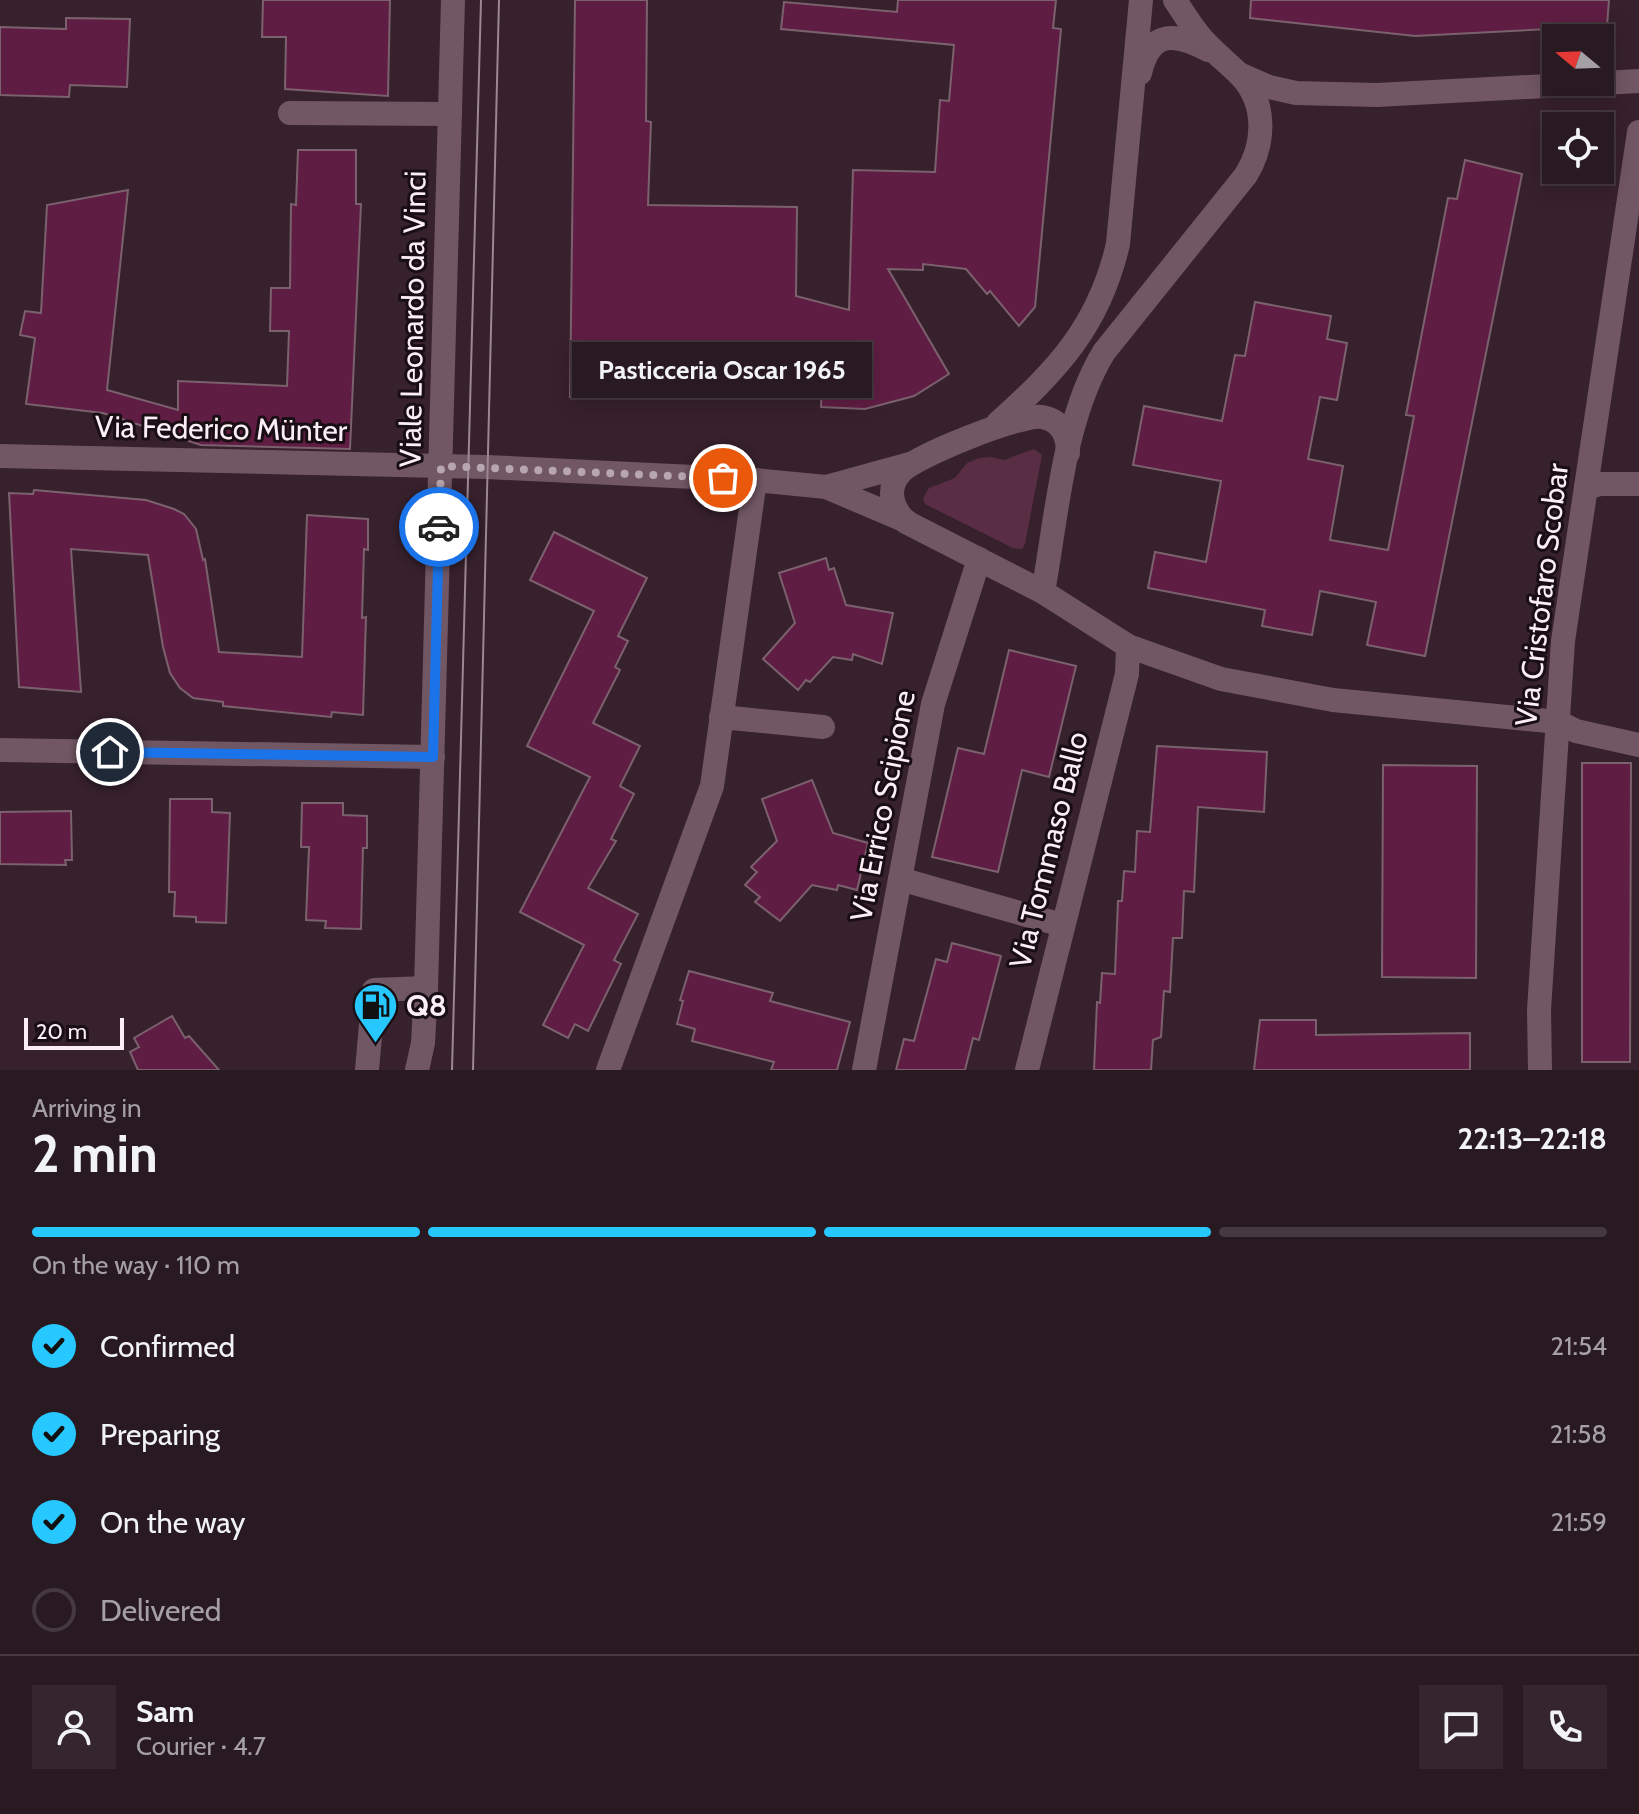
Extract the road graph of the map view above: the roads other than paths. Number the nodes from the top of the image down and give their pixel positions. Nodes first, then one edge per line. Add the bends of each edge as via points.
1 (453, 0) edge
2 (1141, 0) edge
3 (1175, 0) edge
4 (1217, 55) junction
5 (1239, 74) junction
6 (1639, 81) edge
7 (1131, 109) junction
8 (290, 113) dead end
9 (450, 114) junction
10 (1639, 132) edge
11 (993, 428) junction
12 (1068, 453) junction
13 (0, 456) edge
14 (914, 462) junction
15 (441, 466) junction
16 (755, 480) junction
17 (1639, 484) edge
18 (826, 487) junction
19 (1586, 488) junction
20 (906, 522) junction
21 (979, 559) junction
22 (1043, 592) junction
23 (1128, 646) junction
24 (721, 717) junction
25 (1558, 722) junction
26 (823, 727) dead end
27 (1639, 745) edge
28 (0, 750) edge
29 (433, 757) junction
30 (900, 879) junction
31 (1062, 925) junction
32 (426, 988) junction
33 (367, 1070) edge
34 (417, 1070) edge
35 (608, 1070) edge
36 (864, 1070) edge
37 (1027, 1070) edge
38 (1540, 1070) edge

1 - 9 street, Viale Leonardo da Vinci
2 - 7 street
3 - 4 street
4 - 5 street
4 - 7 street via 1181,37 1158,41 1143,58
5 - 6 street via 1296,93 1377,95
5 - 12 street via 1261,117 1252,164 1104,352 1080,402
7 - 11 street via 1116,255 1101,299 1058,366
8 - 9 street
9 - 15 street, Viale Leonardo da Vinci
10 - 19 street, Via Cristofaro Scobar
11 - 12 street via 1028,417 1049,418 1065,432
11 - 14 street
12 - 22 street
13 - 15 street, Via Federico Münter
14 - 18 street
14 - 20 street via 898,475 892,494 893,505
15 - 16 street, Via Federico Münter
15 - 29 street, Viale Leonardo da Vinci
16 - 18 street, Via Federico Münter
16 - 24 street
17 - 19 street
18 - 20 street
19 - 25 street, Via Cristofaro Scobar via 1563,641
20 - 21 street
21 - 22 street
21 - 30 street, Via Errico Scipione via 933,704
22 - 23 street
23 - 25 street via 1221,679 1333,700
23 - 31 street, Via Tommaso Ballo via 1127,674
24 - 26 street
24 - 35 street via 712,786
25 - 27 street
25 - 38 street, Via Cristofaro Scobar via 1539,1010
28 - 29 street
29 - 32 street, Viale Leonardo da Vinci
30 - 31 street
30 - 36 street, Via Errico Scipione
31 - 37 street, Via Tommaso Ballo
32 - 33 street via 374,990
32 - 34 street, Viale Leonardo da Vinci

